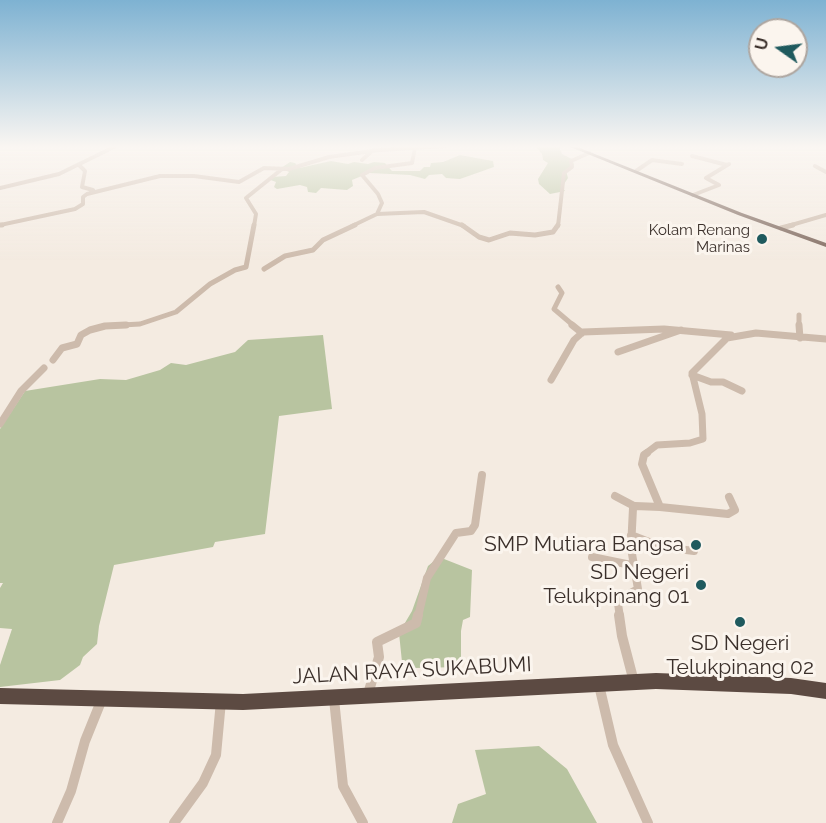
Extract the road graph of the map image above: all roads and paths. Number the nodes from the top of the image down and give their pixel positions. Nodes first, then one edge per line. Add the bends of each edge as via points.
1 (15, 184) edge
2 (82, 184) edge
3 (129, 184) edge
4 (262, 184) edge
5 (370, 184) edge
6 (563, 184) edge
7 (668, 184) edge
8 (718, 184) edge
9 (0, 188) edge
10 (99, 191) junction
11 (693, 195) junction
12 (377, 214) junction
13 (826, 215) edge
14 (0, 225) edge
15 (781, 228) junction
16 (826, 245) edge
17 (264, 269) dead end
18 (558, 287) dead end
19 (799, 315) dead end
20 (684, 329) junction
21 (582, 333) junction
22 (734, 335) junction
23 (800, 338) junction
24 (826, 339) edge
25 (618, 351) dead end
26 (53, 360) dead end
27 (44, 368) dead end
28 (692, 375) junction
29 (551, 380) dead end
30 (742, 391) dead end
31 (0, 424) edge
32 (482, 475) dead end
33 (615, 496) dead end
34 (729, 497) dead end
35 (634, 506) junction
36 (660, 507) junction
37 (631, 536) junction
38 (694, 551) dead end
39 (592, 557) dead end
40 (636, 566) junction
41 (598, 682) junction
42 (634, 682) junction
43 (826, 691) edge
44 (368, 694) junction
45 (0, 696) edge
46 (333, 696) junction
47 (102, 699) junction
48 (221, 701) junction
49 (57, 823) edge
50 (174, 823) edge
51 (363, 823) edge
52 (648, 823) edge

1 - 9 street
2 - 10 street
3 - 10 street
4 - 26 street via 246,197 256,214 246,267 210,284 184,309 140,324 105,326 86,332 78,343 62,348
5 - 12 street via 382,203
6 - 12 street via 558,228 535,235 510,233 489,240 461,224 423,212
7 - 11 main road
8 - 11 street
10 - 14 street via 85,195 78,208
11 - 15 main road
12 - 17 street via 323,240 313,250 285,256
13 - 15 street
15 - 16 main road
18 - 21 street via 562,293 554,309
19 - 23 street
20 - 21 street
20 - 22 street
20 - 25 street
21 - 29 street
22 - 23 street
22 - 28 street via 723,340
23 - 24 street
27 - 31 street via 21,391
28 - 30 street
28 - 36 street via 702,414 703,439 657,445 643,458 646,477
32 - 44 street via 475,525 471,531 456,533 427,578 416,623 377,642 379,657
33 - 35 street
34 - 36 street via 735,510 728,514
35 - 36 street
35 - 37 street
37 - 38 street via 662,547
37 - 40 street
39 - 40 street
40 - 42 street via 638,590 623,596 618,604
41 - 42 highway, JALAN RAYA SUKABUMI
41 - 44 highway, JALAN RAYA SUKABUMI
41 - 52 street via 613,746
42 - 43 highway, JALAN RAYA SUKABUMI via 716,682
44 - 46 highway, JALAN RAYA SUKABUMI
45 - 47 highway, JALAN RAYA SUKABUMI
46 - 48 highway, JALAN RAYA SUKABUMI
46 - 51 street via 343,786
47 - 48 highway, JALAN RAYA SUKABUMI
47 - 49 street
48 - 50 street via 218,749 213,762

